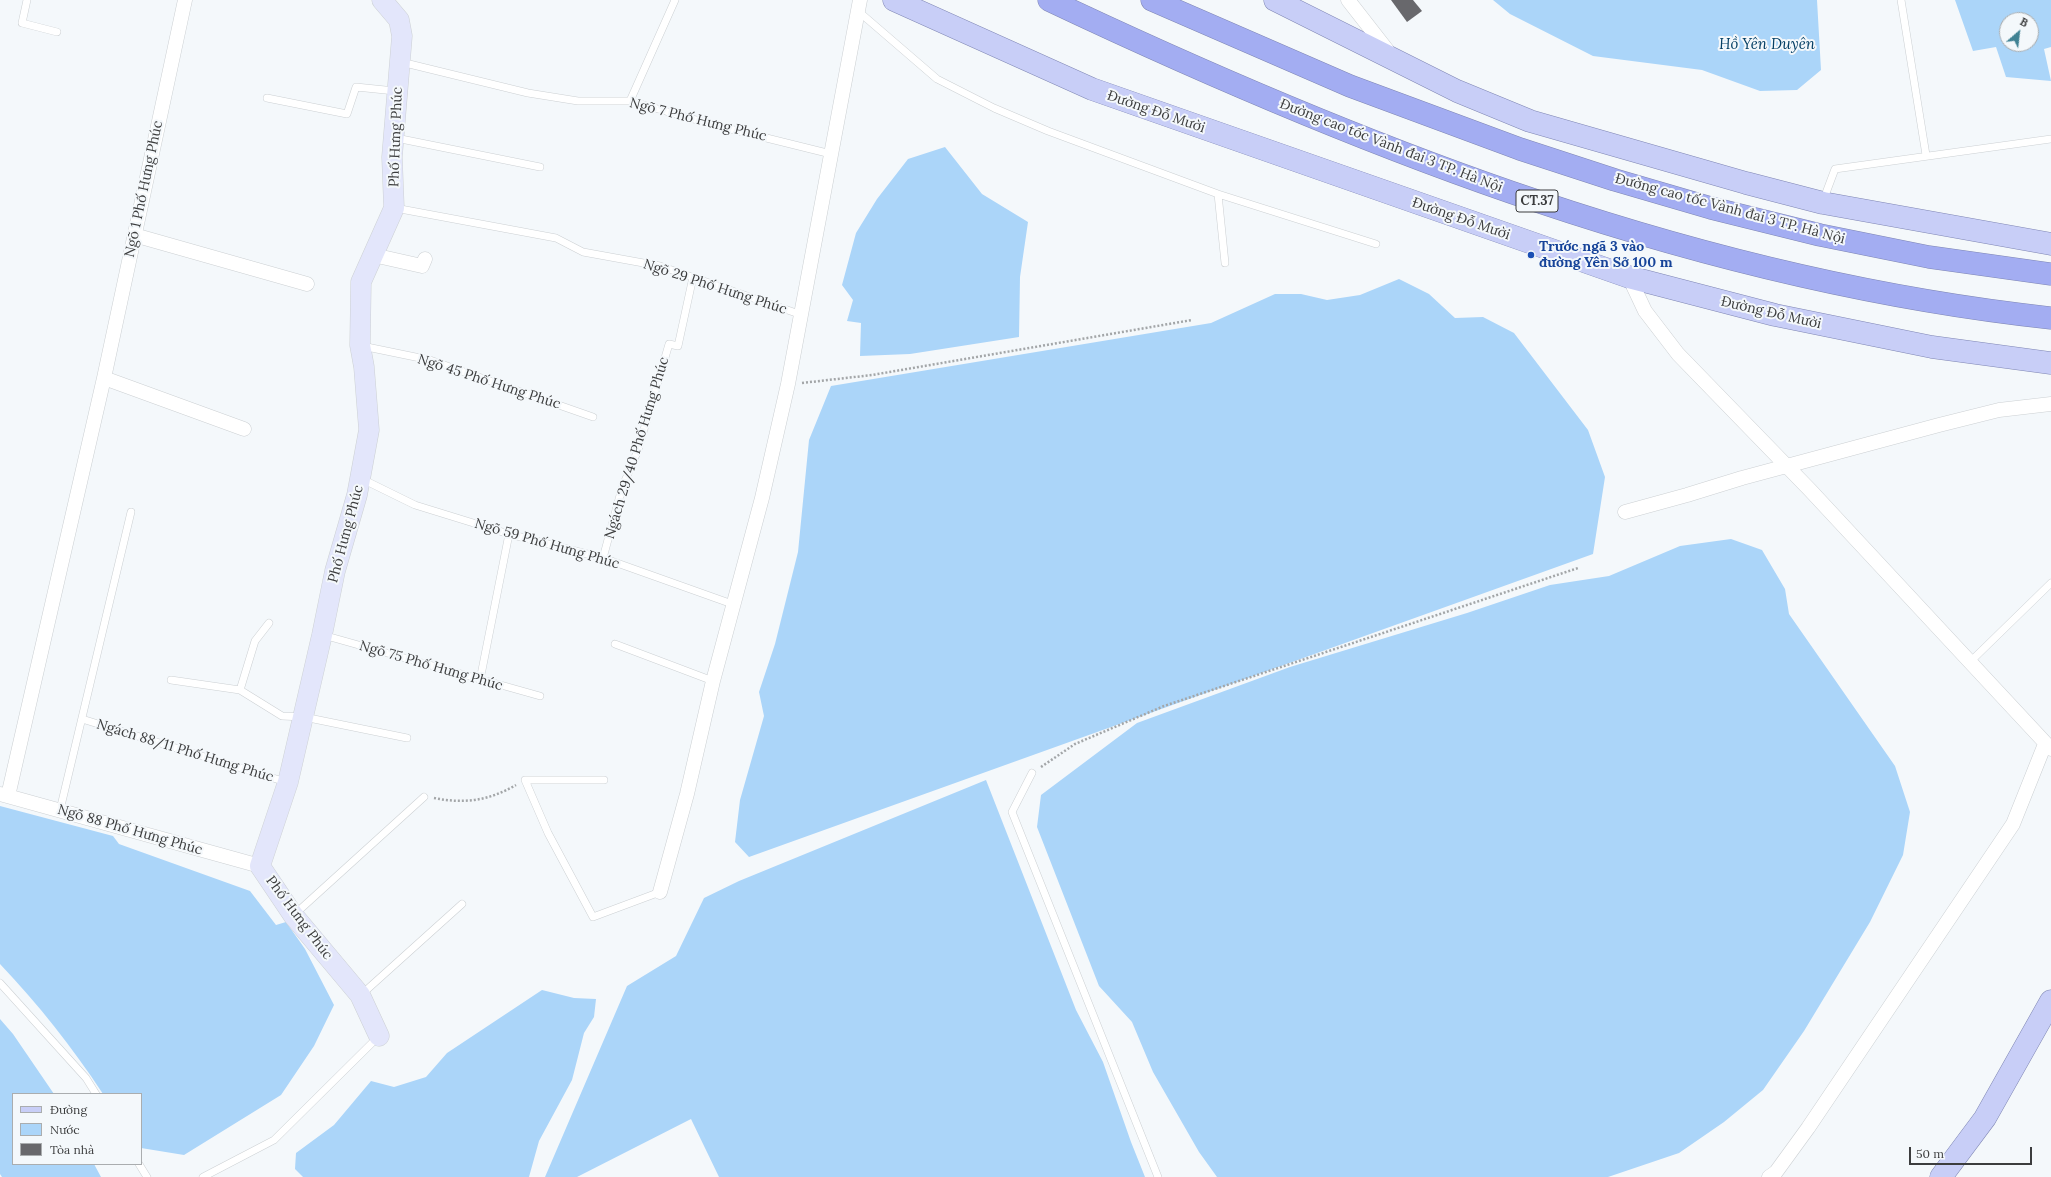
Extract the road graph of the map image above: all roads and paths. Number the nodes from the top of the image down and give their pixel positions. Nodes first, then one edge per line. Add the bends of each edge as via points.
1 (27, 0) edge
2 (185, 0) edge
3 (382, 0) edge
4 (675, 0) edge
5 (894, 0) edge
6 (1049, 0) edge
7 (1152, 0) edge
8 (1275, 0) edge
9 (1348, 0) edge
10 (1900, 0) edge
11 (859, 5) edge
12 (57, 32) dead end
13 (1394, 60) junction
14 (399, 61) junction
15 (397, 92) junction
16 (267, 98) dead end
17 (630, 101) junction
18 (393, 138) junction
19 (2051, 139) edge
20 (831, 154) junction
21 (1926, 155) junction
22 (540, 167) dead end
23 (1218, 194) junction
24 (1823, 203) junction
25 (394, 208) junction
26 (134, 235) junction
27 (1376, 244) dead end
28 (2051, 244) edge
29 (373, 255) junction
30 (425, 260) dead end
31 (1225, 263) dead end
32 (2051, 274) edge
33 (1629, 277) junction
34 (693, 278) junction
35 (307, 284) dead end
36 (802, 315) junction
37 (2051, 318) edge
38 (1192, 320) dead end
39 (360, 345) junction
40 (2051, 362) edge
41 (104, 378) junction
42 (788, 384) junction
43 (2051, 404) edge
44 (593, 417) dead end
45 (244, 429) dead end
46 (1787, 467) junction
47 (360, 478) junction
48 (131, 512) dead end
49 (1625, 512) dead end
50 (509, 534) junction
51 (603, 558) junction
52 (1578, 568) dead end
53 (2051, 583) edge
54 (734, 605) junction
55 (269, 623) dead end
56 (322, 635) junction
57 (615, 644) dead end
58 (1969, 663) junction
59 (171, 680) dead end
60 (480, 680) junction
61 (713, 681) junction
62 (240, 690) junction
63 (540, 696) dead end
64 (304, 717) junction
65 (82, 719) junction
66 (408, 738) dead end
67 (2048, 747) edge
68 (1032, 773) joint
69 (525, 780) junction
70 (604, 780) dead end
71 (288, 782) junction
72 (4, 795) edge
73 (424, 797) joint
74 (60, 810) junction
75 (260, 866) junction
76 (660, 892) joint
77 (462, 904) dead end
78 (293, 915) junction
79 (0, 983) edge
80 (360, 996) junction
81 (2051, 1001) edge
82 (379, 1036) joint
83 (95, 1093) edge
84 (140, 1165) edge
85 (147, 1177) edge
86 (204, 1177) edge
87 (1158, 1177) edge
88 (1769, 1177) edge
89 (1941, 1177) edge

1 - 12 lane via 22,23
2 - 26 street, Ngõ 1 Phố Hưng Phúc
3 - 14 street, Phố Hưng Phúc via 399,20 402,36
4 - 17 lane
5 - 33 main road, Đường Đỗ Mười via 1092,89
6 - 37 highway, Đường cao tốc Vành đai 3 TP. Hà Nội / CT.37 via 1333,127 1598,221 1702,252 1811,278 1929,302
7 - 32 highway, Đường cao tốc Vành đai 3 TP. Hà Nội via 1350,86 1520,149 1615,180 1711,208 1820,234 1928,257
8 - 13 main road
9 - 13 street
10 - 21 lane
11 - 20 street
11 - 23 lane via 937,79 1048,131
13 - 24 main road via 1457,91 1530,121
14 - 15 street, Phố Hưng Phúc
14 - 17 lane, Ngõ 7 Phố Hưng Phúc via 528,93 578,101
15 - 16 lane via 356,86 347,114
15 - 18 street, Phố Hưng Phúc
17 - 20 lane, Ngõ 7 Phố Hưng Phúc
18 - 22 lane
18 - 25 street, Phố Hưng Phúc
19 - 21 lane
20 - 36 street
21 - 24 lane via 1835,169
23 - 27 lane
23 - 31 lane
24 - 28 main road
25 - 29 street, Phố Hưng Phúc
25 - 34 lane, Ngõ 29 Phố Hưng Phúc via 556,238 583,252 660,266
26 - 35 street
26 - 41 street, Ngõ 1 Phố Hưng Phúc
29 - 30 street via 422,266
29 - 39 street, Phố Hưng Phúc via 361,282
33 - 40 main road, Đường Đỗ Mười via 1775,315 1932,347
33 - 46 street via 1645,311 1678,354
34 - 36 lane, Ngõ 29 Phố Hưng Phúc
34 - 51 lane, Ngách 29/40 Phố Hưng Phúc via 678,346 669,344 638,450 622,488
36 - 42 street
38 - 42 path via 872,375
39 - 44 lane, Ngõ 45 Phố Hưng Phúc via 430,360
39 - 47 street, Phố Hưng Phúc via 369,430
41 - 45 street
41 - 72 street, Ngõ 1 Phố Hưng Phúc
42 - 54 street
43 - 46 street via 1999,410
46 - 49 street
46 - 58 street
47 - 50 lane, Ngõ 59 Phố Hưng Phúc via 415,505
47 - 56 street, Phố Hưng Phúc via 335,571
48 - 65 lane, Ngách 88/11 Phố Hưng Phúc
50 - 51 lane, Ngõ 59 Phố Hưng Phúc
50 - 60 lane
51 - 54 lane, Ngõ 59 Phố Hưng Phúc
52 - 68 path via 1164,706 1075,744
53 - 58 lane
54 - 61 street
55 - 62 lane via 255,641
56 - 60 lane, Ngõ 75 Phố Hưng Phúc
56 - 64 street, Phố Hưng Phúc
57 - 61 lane
58 - 67 street
59 - 62 lane
60 - 63 lane, Ngõ 75 Phố Hưng Phúc
61 - 76 street via 688,794
62 - 64 lane via 282,716
64 - 66 lane
64 - 71 street, Phố Hưng Phúc
65 - 71 lane, Ngách 88/11 Phố Hưng Phúc
65 - 74 lane, Ngách 88/11 Phố Hưng Phúc
67 - 88 street via 2012,824 1808,1128 1776,1172
68 - 87 lane via 1012,812
69 - 70 lane
69 - 73 path via 505,791 471,802
69 - 76 lane via 548,833 593,917
71 - 75 street, Phố Hưng Phúc
72 - 74 street, Ngõ 88 Phố Hưng Phúc
73 - 78 lane
74 - 75 street, Ngõ 88 Phố Hưng Phúc
75 - 78 street, Phố Hưng Phúc
77 - 80 lane
78 - 80 street, Phố Hưng Phúc
79 - 83 lane via 86,1078
80 - 82 street, Phố Hưng Phúc
81 - 89 main road via 1985,1118
82 - 86 lane via 274,1140
84 - 85 lane

